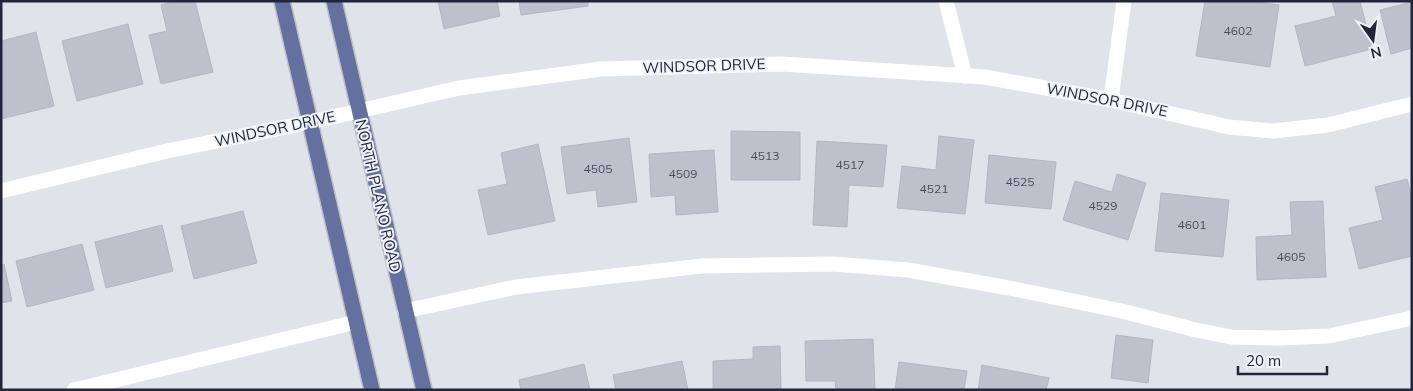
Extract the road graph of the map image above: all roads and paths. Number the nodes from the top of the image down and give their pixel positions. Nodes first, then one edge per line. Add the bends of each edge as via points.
1 (282, 1) edge
2 (334, 1) edge
3 (946, 1) edge
4 (1124, 1) edge
5 (964, 76) junction
6 (1111, 100) junction
7 (1412, 104) edge
8 (358, 112) junction
9 (311, 122) junction
10 (1, 191) edge
11 (405, 311) junction
12 (1412, 318) edge
13 (356, 322) junction
14 (74, 390) edge
15 (372, 390) edge
16 (424, 390) edge

1 - 9 main road
2 - 8 main road, NORTH PLANO ROAD
3 - 5 street
4 - 6 street
5 - 6 street, WINDSOR DRIVE
5 - 8 street, WINDSOR DRIVE via 782,64 601,69 459,88
6 - 7 street, WINDSOR DRIVE via 1229,126 1273,131 1328,125
8 - 9 street, WINDSOR DRIVE
8 - 11 main road, NORTH PLANO ROAD
9 - 10 street, WINDSOR DRIVE via 167,151
9 - 13 main road
11 - 12 street via 516,287 702,266 833,264 908,270 1009,288 1232,337 1329,336
11 - 16 main road, NORTH PLANO ROAD
13 - 14 street
13 - 15 main road

